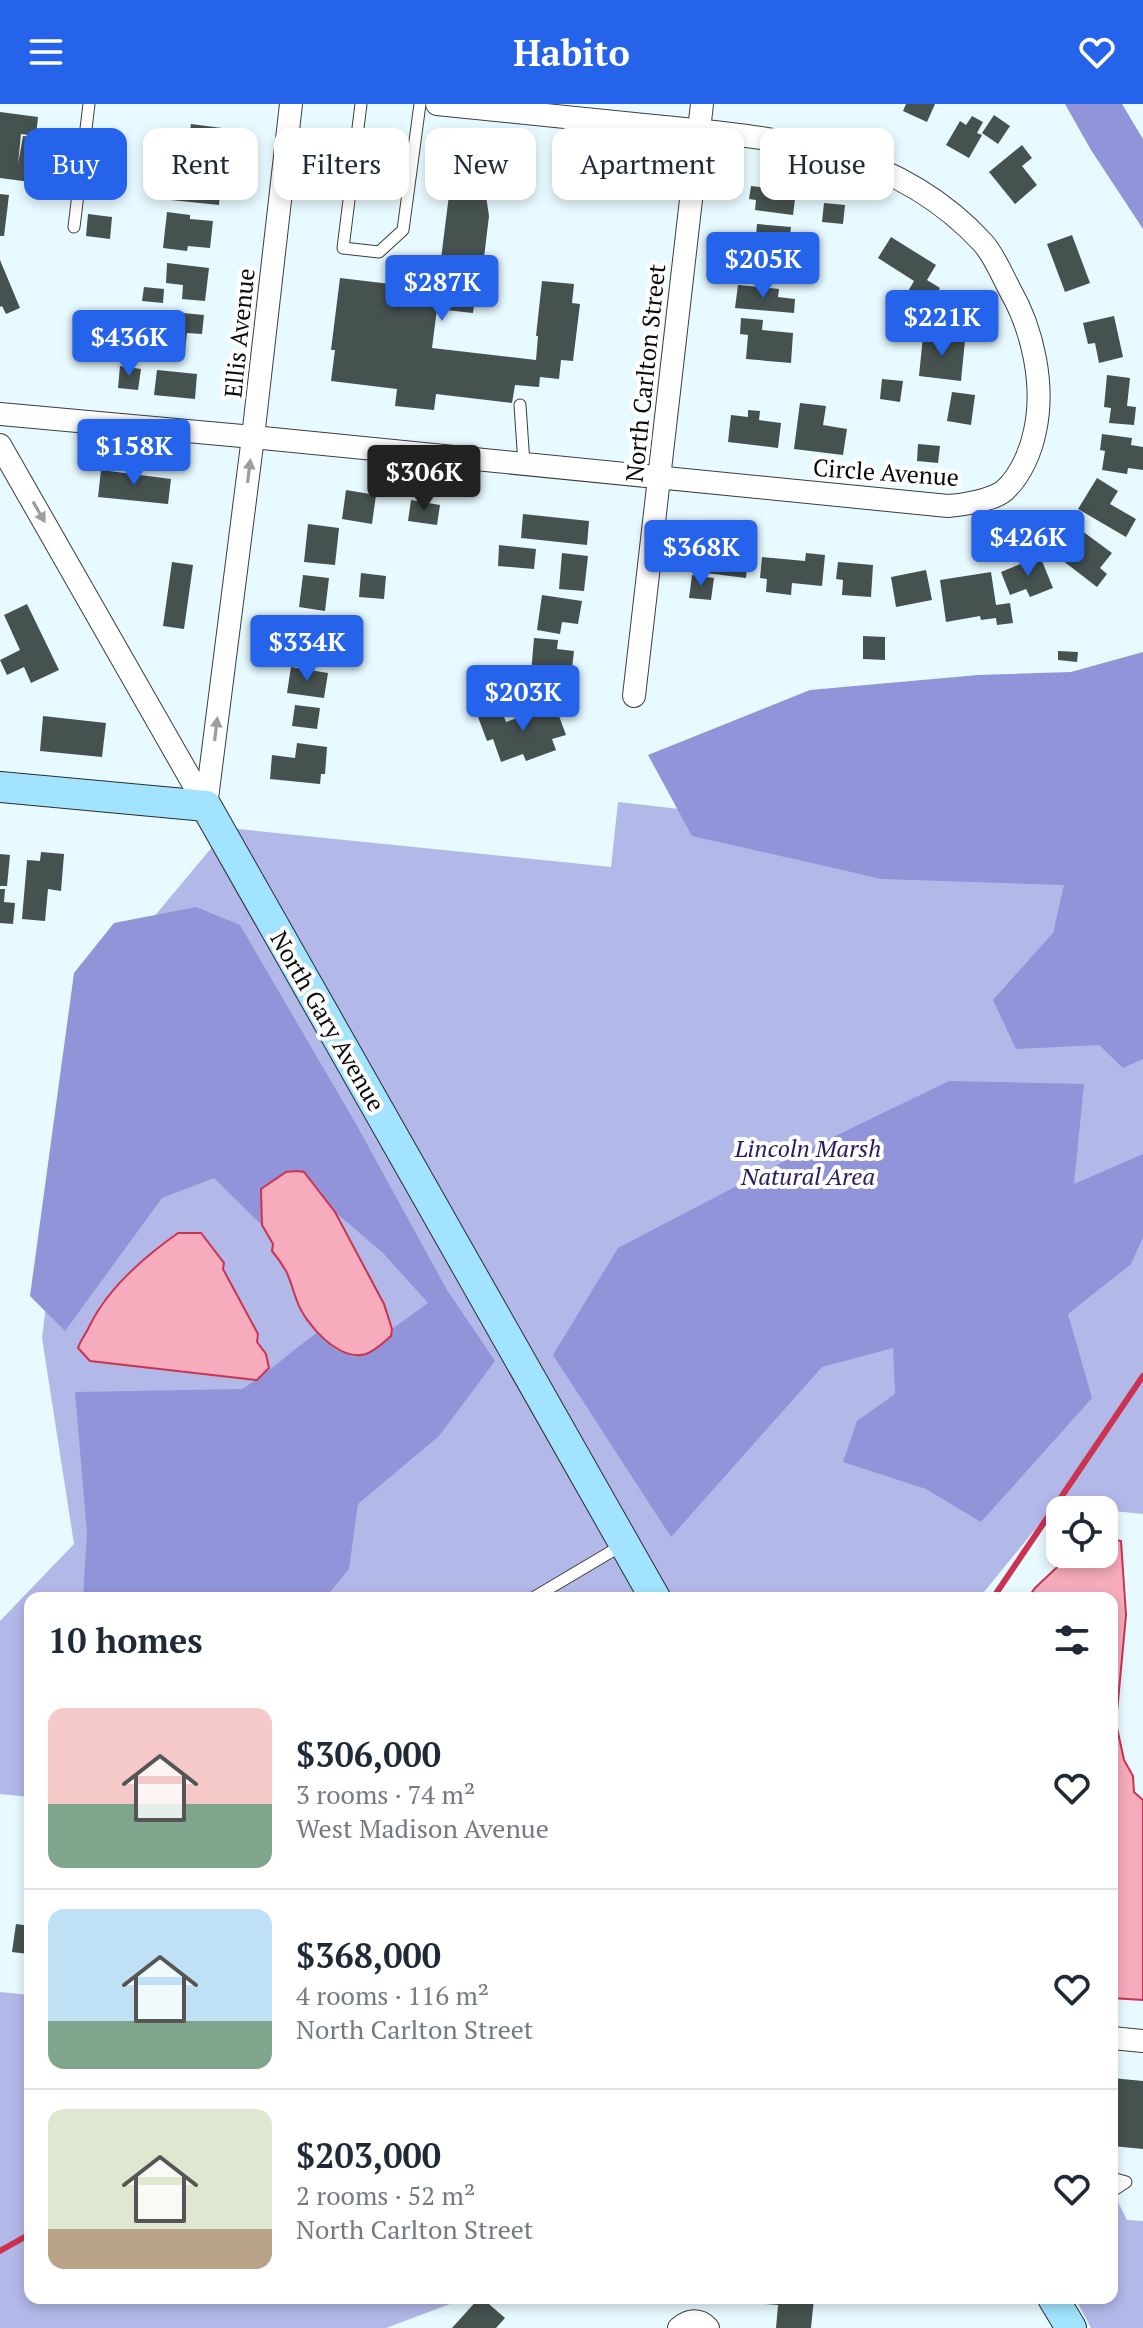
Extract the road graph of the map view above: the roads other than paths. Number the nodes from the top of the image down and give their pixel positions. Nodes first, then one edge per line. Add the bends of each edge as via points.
1 (89, 104) edge
2 (291, 104) edge
3 (361, 104) edge
4 (420, 104) edge
5 (437, 104) edge
6 (702, 104) edge
7 (679, 128) edge
8 (699, 128) edge
9 (744, 135) edge
10 (691, 200) edge
11 (74, 227) dead end
12 (520, 405) dead end
13 (0, 414) edge
14 (253, 437) junction
15 (0, 445) edge
16 (524, 464) junction
17 (659, 478) junction
18 (634, 696) dead end
19 (0, 787) edge
20 (206, 806) junction
21 (624, 1543) junction
22 (543, 1592) edge
23 (652, 1592) edge
24 (1118, 2039) edge
25 (1143, 2041) edge
26 (1057, 2304) edge
27 (679, 2328) edge
28 (708, 2328) edge
29 (1071, 2328) edge

1 - 11 lane
2 - 14 street, Ellis Avenue
3 - 4 lane via 343,248 379,252 403,230
5 - 7 street, Circle Avenue
6 - 8 street, North Carlton Street
9 - 17 street, Circle Avenue via 836,154 898,177 944,207 985,245 1014,296 1034,354 1038,392 1030,452 1004,491 967,505
10 - 17 street, North Carlton Street
12 - 16 lane
13 - 14 street, Circle Avenue
14 - 16 street, Circle Avenue
20 -> 14 street, Ellis Avenue
15 -> 20 street, North Gary Avenue
16 - 17 street, Circle Avenue
17 - 18 street, North Carlton Street
19 - 20 street
20 - 21 street, North Gary Avenue
21 - 22 lane
21 - 23 street, North Gary Avenue
24 - 25 street
26 - 29 street
27 - 28 street via 692,2321

